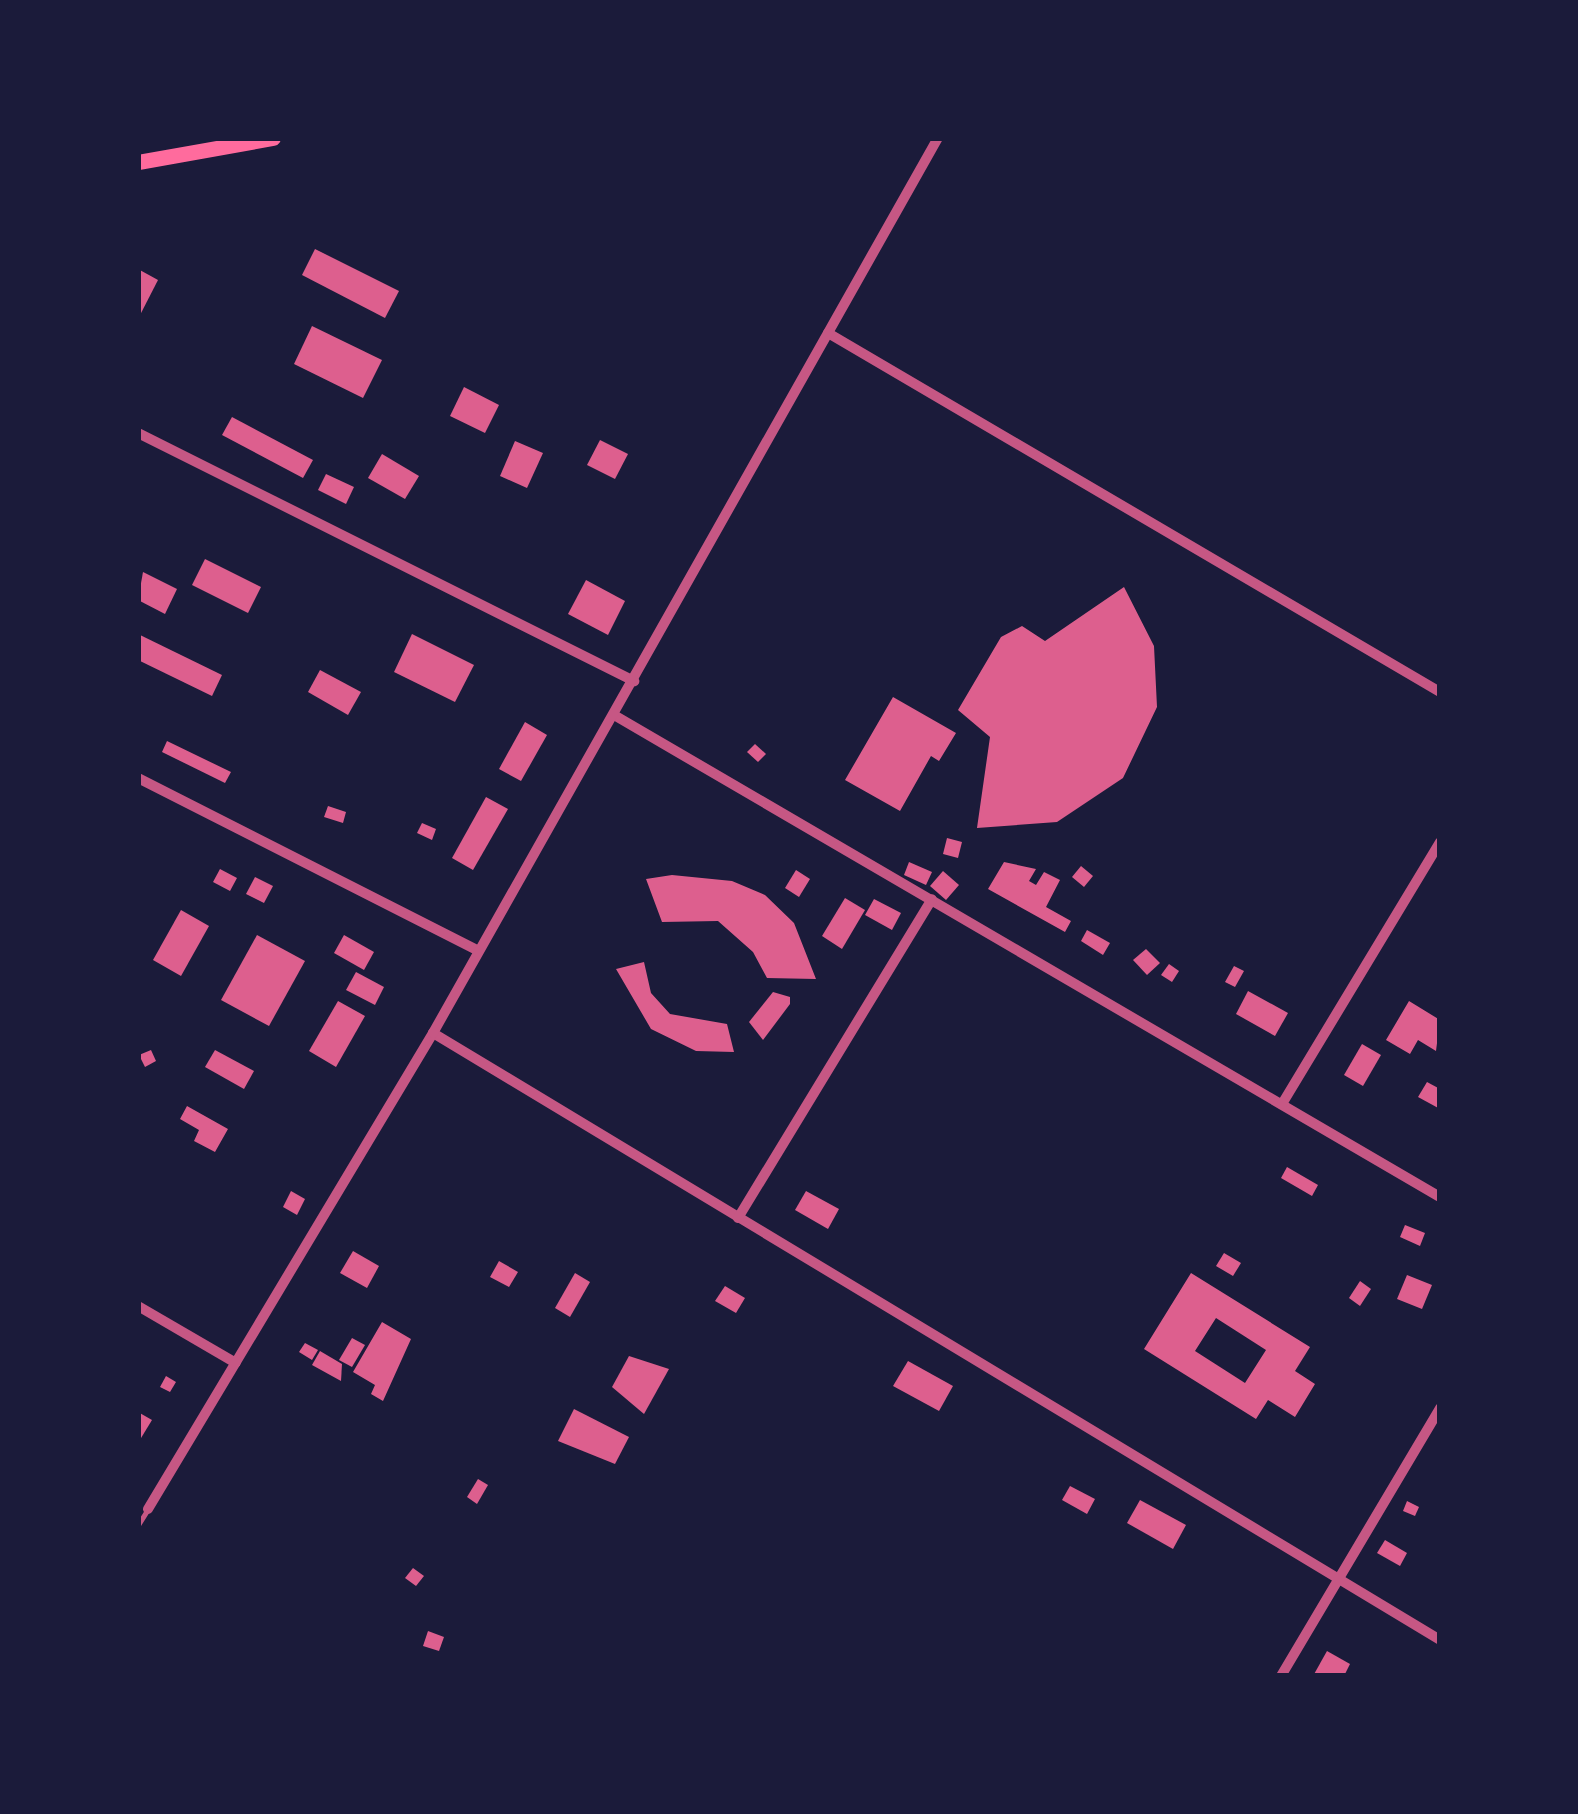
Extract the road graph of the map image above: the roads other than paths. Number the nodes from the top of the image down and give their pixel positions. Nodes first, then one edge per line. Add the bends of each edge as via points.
1 (273, 138) edge
2 (938, 138) edge
3 (138, 162) edge
4 (827, 333) junction
5 (138, 433) edge
6 (634, 681) junction
7 (1440, 692) edge
8 (614, 715) junction
9 (138, 778) edge
10 (1440, 842) edge
11 (932, 899) junction
12 (477, 950) junction
13 (433, 1033) junction
14 (1282, 1104) junction
15 (1440, 1197) edge
16 (738, 1218) junction
17 (138, 1306) edge
18 (236, 1363) junction
19 (1440, 1408) edge
20 (148, 1509) joint
21 (138, 1525) edge
22 (1339, 1579) junction
23 (1440, 1640) edge
24 (1281, 1676) edge

1 - 3 main road
2 - 4 street
4 - 6 street
4 - 7 street
5 - 6 street
6 - 8 street
8 - 11 street
8 - 12 street
9 - 12 street
10 - 14 street
11 - 14 street
11 - 16 street
12 - 13 street
13 - 16 street
13 - 18 street
14 - 15 street
16 - 22 street
17 - 18 street
18 - 20 street
19 - 22 street
20 - 21 lane
22 - 23 street
22 - 24 street

